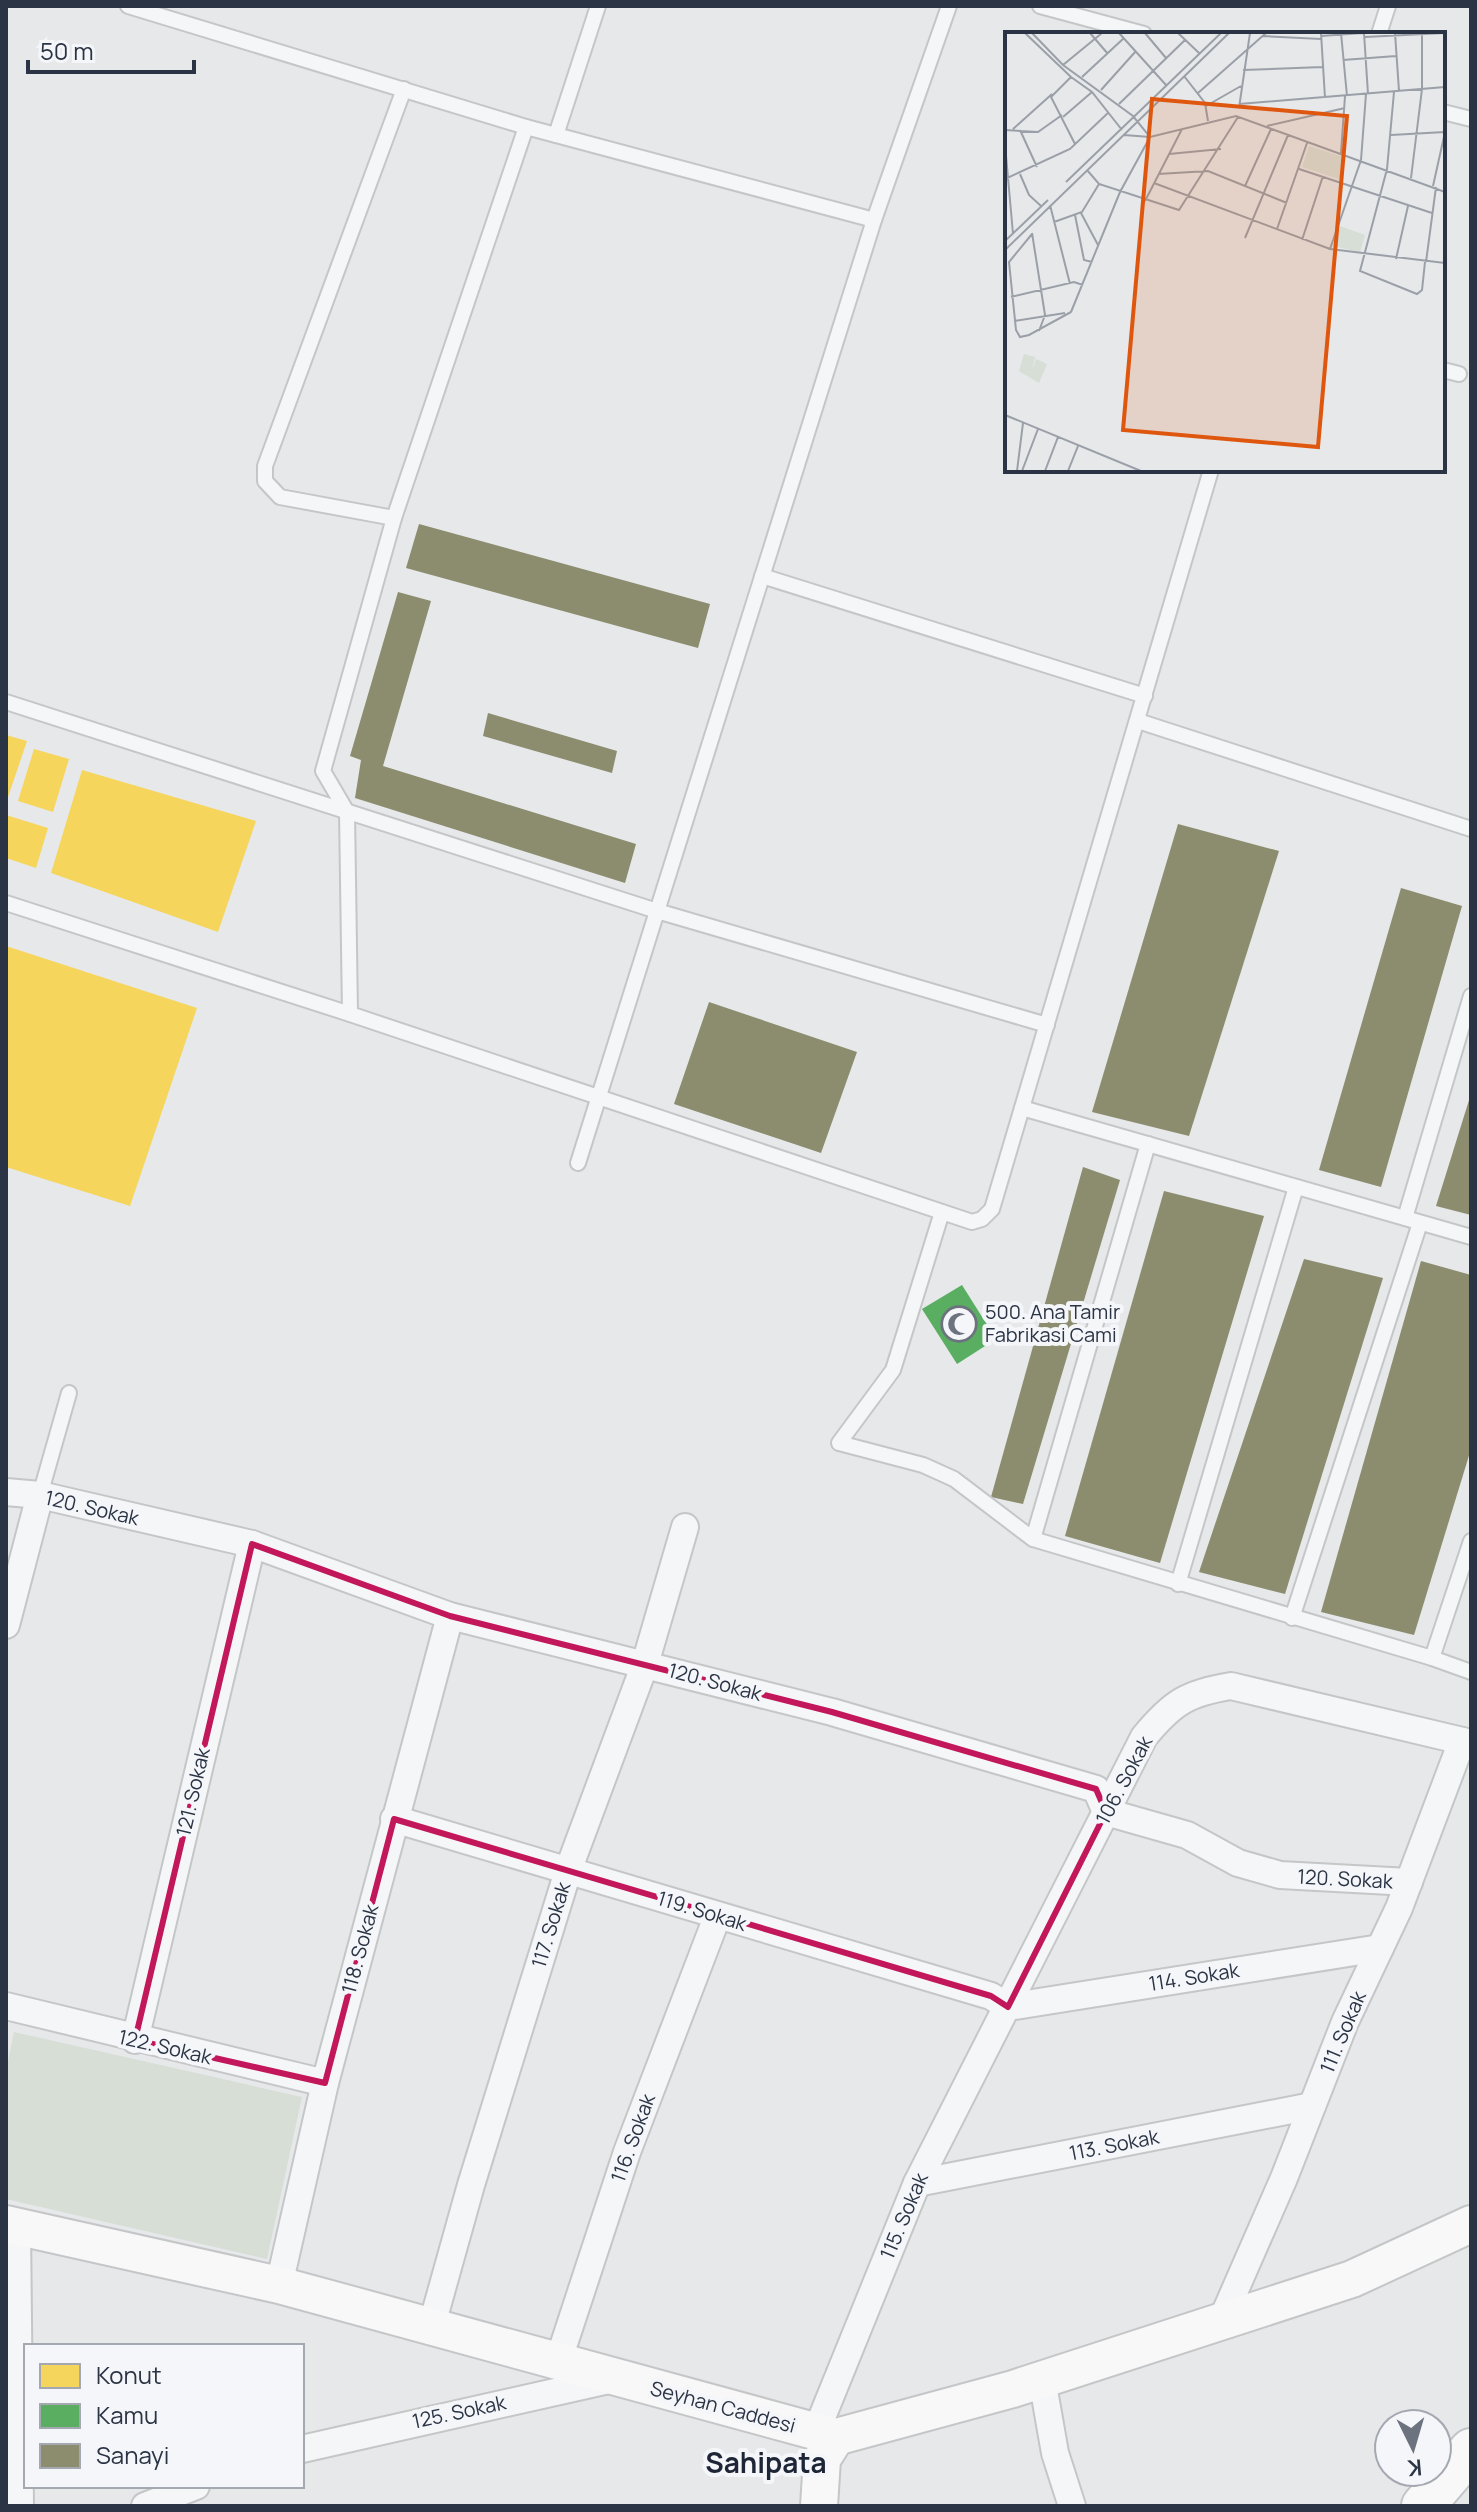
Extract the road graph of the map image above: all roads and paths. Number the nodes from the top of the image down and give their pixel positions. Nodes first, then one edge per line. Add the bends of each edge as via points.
1 (128, 6) edge
2 (598, 6) edge
3 (949, 6) edge
4 (1040, 6) edge
5 (1388, 6) edge
6 (1137, 32) edge
7 (1380, 32) edge
8 (404, 89) junction
9 (1445, 112) edge
10 (1471, 119) edge
11 (526, 127) junction
12 (556, 135) junction
13 (874, 220) junction
14 (1445, 370) edge
15 (1459, 374) dead end
16 (1210, 472) edge
17 (394, 518) junction
18 (762, 576) junction
19 (1145, 696) junction
20 (6, 702) edge
21 (1138, 721) junction
22 (347, 812) junction
23 (1471, 829) edge
24 (6, 903) edge
25 (657, 911) junction
26 (1471, 996) edge
27 (350, 1014) junction
28 (1047, 1025) junction
29 (599, 1096) junction
30 (1022, 1108) junction
31 (1148, 1144) junction
32 (578, 1163) dead end
33 (1296, 1187) junction
34 (942, 1212) junction
35 (1412, 1220) junction
36 (1471, 1237) edge
37 (69, 1393) dead end
38 (6, 1492) edge
39 (40, 1495) junction
40 (685, 1527) dead end
41 (1033, 1539) junction
42 (1471, 1541) edge
43 (252, 1544) junction
44 (1178, 1584) junction
45 (450, 1616) junction
46 (1292, 1618) junction
47 (6, 1625) edge
48 (1432, 1658) junction
49 (645, 1664) junction
50 (1471, 1672) edge
51 (1467, 1742) edge
52 (1106, 1812) junction
53 (394, 1819) junction
54 (569, 1868) junction
55 (1409, 1882) junction
56 (717, 1917) junction
57 (1380, 1948) junction
58 (6, 2006) edge
59 (1008, 2007) junction
60 (135, 2040) junction
61 (325, 2083) junction
62 (1312, 2106) junction
63 (917, 2183) junction
64 (1470, 2223) edge
65 (12, 2225) edge
66 (279, 2285) junction
67 (1221, 2322) junction
68 (431, 2328) junction
69 (558, 2362) junction
70 (617, 2378) junction
71 (1042, 2379) junction
72 (826, 2435) junction
73 (304, 2449) edge
74 (1471, 2450) edge
75 (191, 2488) edge
76 (1065, 2503) edge
77 (20, 2506) edge
78 (145, 2506) edge
79 (819, 2506) edge
80 (1423, 2506) edge

1 - 8 lane
2 - 12 lane
3 - 13 lane
4 - 6 lane
5 - 7 lane
8 - 11 lane
8 - 17 lane via 265,466 265,481 280,497
9 - 10 lane
11 - 12 lane
11 - 17 lane
12 - 13 lane
13 - 18 lane
14 - 15 lane
16 - 19 lane
17 - 22 lane via 323,771
18 - 19 lane
18 - 25 lane
19 - 21 lane
20 - 22 lane
21 - 23 lane
21 - 28 lane
22 - 25 lane
22 - 27 lane
24 - 27 lane
25 - 28 lane
25 - 29 lane
26 - 35 lane
27 - 29 lane
28 - 30 lane
29 - 32 lane
29 - 34 lane
30 - 31 lane
30 - 34 lane via 992,1209 972,1222
31 - 33 lane
31 - 41 lane
33 - 35 lane
33 - 44 lane
34 - 41 lane via 893,1370 839,1443 923,1465 954,1479
35 - 36 lane
35 - 46 lane
37 - 39 lane
38 - 39 street, 120. Sokak
39 - 43 street, 120. Sokak
39 - 47 street
40 - 49 street, 117. Sokak
41 - 44 lane
42 - 48 lane
43 - 45 street, 120. Sokak
43 - 60 street, 121. Sokak
44 - 46 lane
45 - 49 street, 120. Sokak
45 - 53 street, 118. Sokak
46 - 48 lane
48 - 50 lane
49 - 52 street, 120. Sokak via 1096,1789
49 - 54 street, 117. Sokak
51 - 52 street, 106. Sokak via 1231,1686 1198,1691 1169,1707 1144,1737
51 - 55 street, 111. Sokak
52 - 55 street, 120. Sokak via 1187,1835 1238,1863 1280,1875
52 - 59 street, 106. Sokak
53 - 54 street, 119. Sokak
53 - 61 street, 118. Sokak
54 - 56 street, 119. Sokak
54 - 68 street, 117. Sokak
55 - 57 street, 111. Sokak
56 - 59 street, 119. Sokak via 991,1996
56 - 69 street, 116. Sokak via 627,2152
57 - 59 street, 114. Sokak
57 - 62 street, 111. Sokak
58 - 60 street, 122. Sokak
59 - 63 street, 115. Sokak
60 - 61 street, 122. Sokak
61 - 66 street, 118. Sokak
62 - 63 street, 113. Sokak
62 - 67 street, 111. Sokak
63 - 72 street, 115. Sokak
64 - 67 main road via 1352,2279
65 - 66 main road, Seyhan Caddesi
65 - 77 street
66 - 68 main road, Seyhan Caddesi
67 - 71 main road
68 - 69 main road, Seyhan Caddesi
69 - 70 main road, Seyhan Caddesi
70 - 72 main road, Seyhan Caddesi
70 - 73 street, 125. Sokak
71 - 72 main road
71 - 76 street
72 - 79 main road
74 - 80 main road
75 - 78 street

